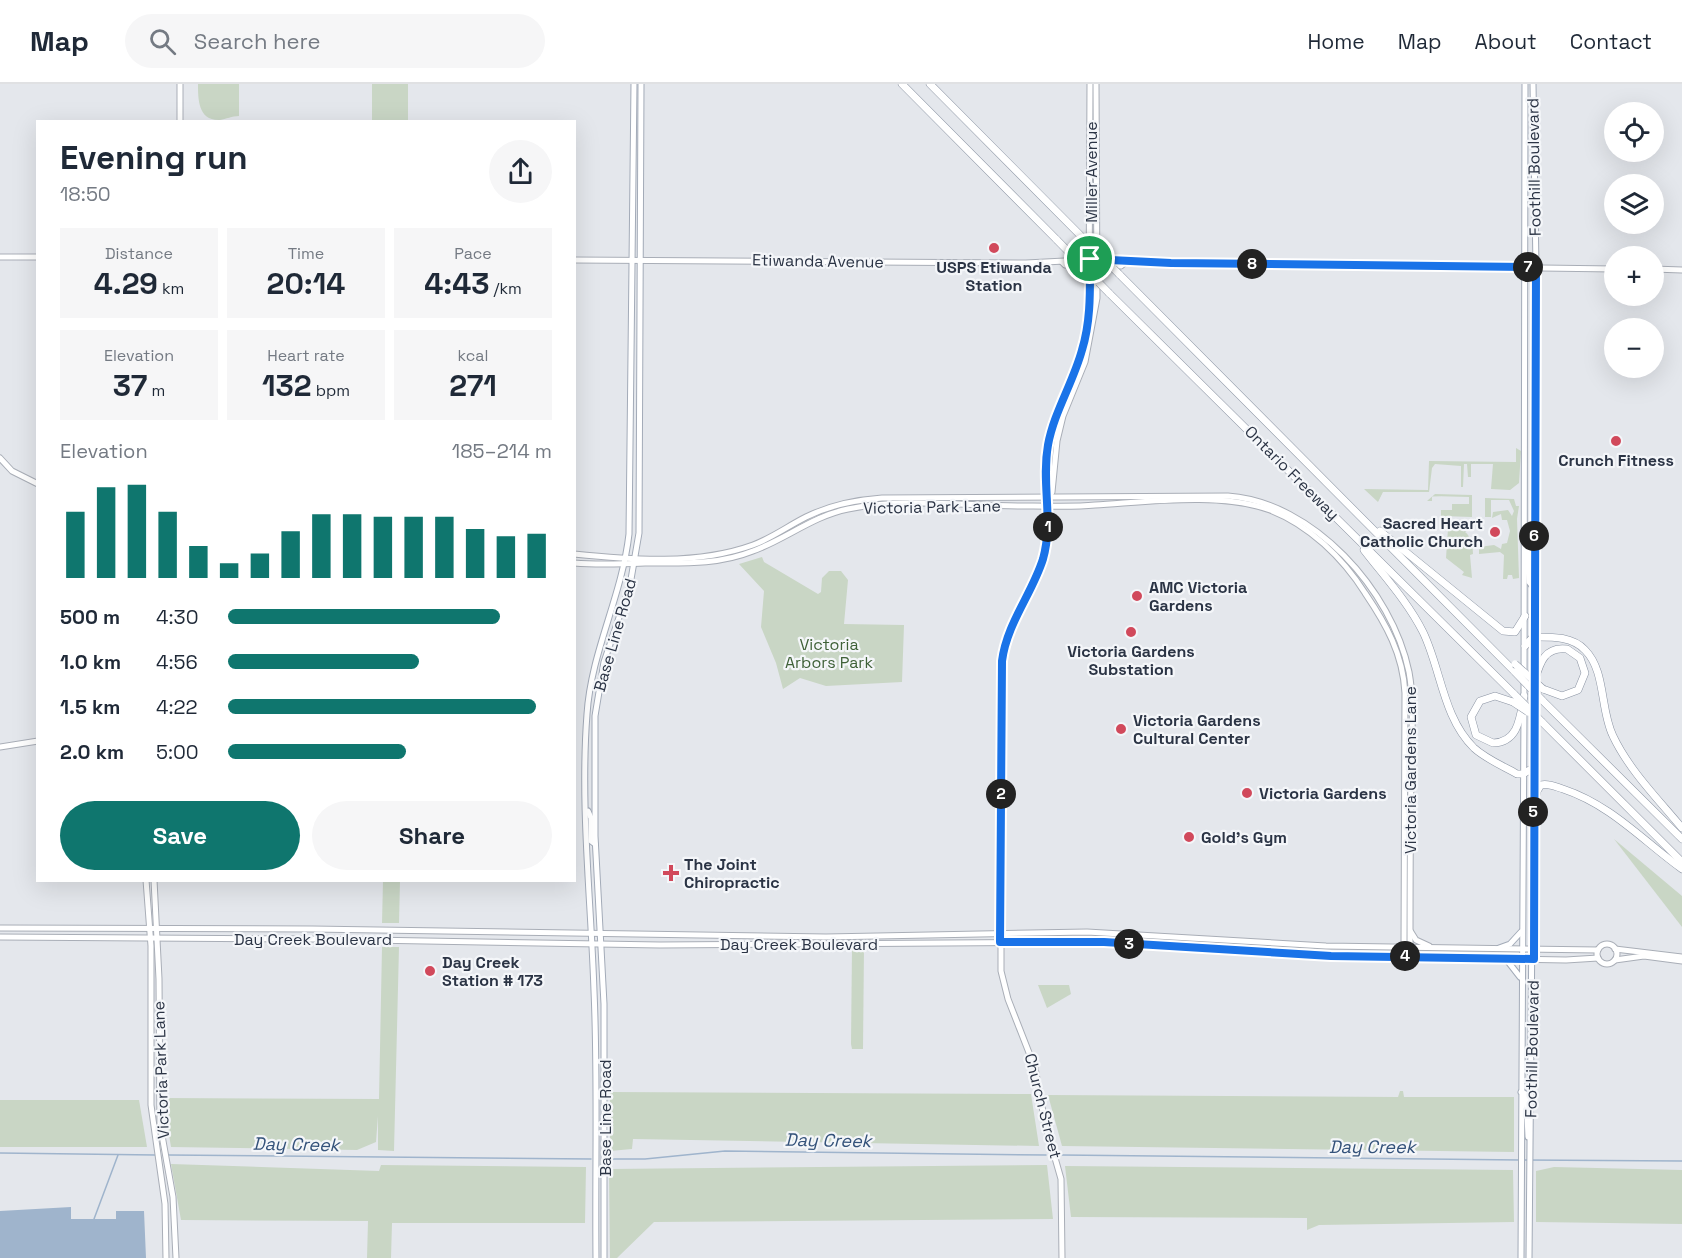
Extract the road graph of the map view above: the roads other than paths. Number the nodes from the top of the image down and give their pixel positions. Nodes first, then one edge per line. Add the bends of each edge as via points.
1 (180, 84) edge
2 (634, 84) edge
3 (641, 84) edge
4 (902, 84) edge
5 (930, 84) edge
6 (1090, 84) edge
7 (1096, 84) edge
8 (1525, 84) edge
9 (1533, 84) edge
10 (180, 120) edge
11 (0, 257) edge
12 (36, 257) edge
13 (576, 260) edge
14 (632, 260) junction
15 (642, 260) junction
16 (1093, 262) junction
17 (1527, 267) junction
18 (1536, 267) junction
19 (1604, 269) edge
20 (1664, 269) edge
21 (1682, 270) edge
22 (0, 458) edge
23 (36, 483) edge
24 (1048, 502) junction
25 (1258, 507) junction
26 (1291, 514) junction
27 (1367, 522) junction
28 (1348, 529) junction
29 (1524, 534) junction
30 (576, 554) edge
31 (626, 557) junction
32 (636, 560) junction
33 (576, 562) edge
34 (625, 565) junction
35 (1533, 587) junction
36 (1524, 616) junction
37 (1533, 637) junction
38 (1484, 642) junction
39 (1525, 646) junction
40 (1533, 686) junction
41 (1524, 696) junction
42 (1542, 722) junction
43 (36, 741) edge
44 (0, 747) edge
45 (1533, 768) junction
46 (1523, 774) junction
47 (586, 807) junction
48 (1533, 812) junction
49 (1682, 828) edge
50 (1682, 839) edge
51 (596, 844) junction
52 (1682, 862) edge
53 (1682, 869) edge
54 (146, 882) edge
55 (154, 882) edge
56 (0, 928) edge
57 (153, 929) junction
58 (1410, 930) junction
59 (1521, 931) junction
60 (1000, 933) junction
61 (592, 934) junction
62 (602, 934) junction
63 (0, 937) edge
64 (154, 938) junction
65 (1251, 941) junction
66 (1000, 942) junction
67 (592, 944) junction
68 (602, 944) junction
69 (1407, 947) junction
70 (1434, 947) junction
71 (1499, 948) junction
72 (1521, 949) junction
73 (1534, 949) junction
74 (1615, 949) junction
75 (1598, 950) junction
76 (1231, 951) junction
77 (1274, 953) junction
78 (1407, 956) junction
79 (1598, 958) junction
80 (1506, 959) junction
81 (1521, 959) junction
82 (1534, 959) junction
83 (1682, 959) edge
84 (1615, 960) junction
85 (1521, 978) junction
86 (1521, 1092) junction
87 (1530, 1142) junction
88 (166, 1258) edge
89 (176, 1258) edge
90 (596, 1258) edge
91 (604, 1258) edge
92 (1062, 1258) edge
93 (1521, 1258) edge
94 (1529, 1258) edge

1 - 10 main road
2 - 14 main road, Base Line Road
3 - 15 main road, Base Line Road
4 - 28 highway, Ontario Freeway, bridge
5 - 27 highway, Ontario Freeway, bridge
6 - 16 main road, Miller Avenue
7 - 16 main road, Miller Avenue
8 - 17 main road, Foothill Boulevard
9 - 18 main road, Foothill Boulevard
11 - 12 main road
13 - 14 main road, Etiwanda Avenue
14 - 15 main road, Etiwanda Avenue
14 - 31 main road, Base Line Road via 630,520
15 - 16 main road, Etiwanda Avenue via 1065,265
15 - 32 main road, Base Line Road via 640,518
16 - 17 main road, Etiwanda Avenue via 1121,259
16 - 24 main road, Church Street via 1097,298 1091,341 1059,430
17 - 18 main road, Etiwanda Avenue
17 - 29 main road, Foothill Boulevard
18 - 19 main road, Etiwanda Avenue
18 - 35 main road, Foothill Boulevard
20 - 21 main road
22 - 23 main road via 12,471
24 - 25 main road, Victoria Gardens Lane via 1093,506 1139,501 1232,502
24 - 26 main road, Victoria Gardens Lane via 1149,495 1228,496 1254,499
24 - 32 main road, Victoria Park Lane via 873,505 826,515 735,557 694,563
24 - 60 main road, Church Street via 1042,560 1007,638 1002,661
25 - 26 main road via 1261,504
25 - 69 main road, Victoria Gardens Lane via 1300,525 1341,562 1381,616 1399,656 1405,693
26 - 58 main road, Victoria Gardens Lane via 1325,538 1352,566 1382,607 1405,658 1411,702
27 - 36 highway via 1503,631 1515,632
27 - 38 highway, Ontario Freeway
28 - 42 highway, Ontario Freeway, bridge
28 - 46 highway via 1418,623 1463,735 1484,754
29 - 35 main road via 1529,582
29 - 36 main road, Foothill Boulevard
30 - 31 main road, Victoria Park Lane
31 - 32 main road, Victoria Park Lane
31 - 34 main road, Base Line Road
32 - 34 main road, Victoria Park Lane
32 - 51 main road, Base Line Road via 627,599 605,656 596,705
33 - 34 main road, Victoria Park Lane
34 - 47 main road, Base Line Road via 598,651 589,695
35 - 37 main road, Foothill Boulevard
36 - 39 main road, Foothill Boulevard
37 - 39 highway
37 - 40 main road, Foothill Boulevard
37 - 49 highway via 1570,640 1590,655 1613,738
38 - 40 highway, bridge via 1515,663 1543,689 1562,696 1578,690 1585,673 1580,658 1567,649 1548,652 1541,659
38 - 50 highway, Ontario Freeway, bridge
39 - 41 main road, Foothill Boulevard
40 - 45 main road, Foothill Boulevard
41 - 42 highway, bridge via 1518,727 1509,739 1493,743 1476,735 1471,717 1480,701 1495,696 1513,702
41 - 46 main road, Foothill Boulevard
42 - 52 highway, Ontario Freeway
43 - 44 main road
45 - 46 highway
45 - 48 main road, Foothill Boulevard
46 - 59 main road, Foothill Boulevard
47 - 51 main road via 591,818 591,841
47 - 61 main road, Base Line Road
48 - 53 highway via 1541,785 1575,793 1613,813
48 - 73 main road, Foothill Boulevard
51 - 62 main road, Base Line Road
54 - 57 main road, Victoria Park Lane
55 - 57 main road, Victoria Park Lane
56 - 57 main road, Day Creek Boulevard
57 - 61 main road, Day Creek Boulevard
57 - 64 main road, Victoria Park Lane
58 - 69 main road, Victoria Gardens Lane
58 - 70 main road via 1416,940
59 - 71 main road via 1510,944
59 - 72 main road, Foothill Boulevard
60 - 62 main road, Day Creek Boulevard via 826,937
60 - 65 main road, Day Creek Boulevard via 1098,932
60 - 66 main road, Church Street
61 - 62 main road, Day Creek Boulevard
61 - 67 main road, Base Line Road
62 - 68 main road, Base Line Road
63 - 64 main road, Day Creek Boulevard
64 - 67 main road, Day Creek Boulevard
64 - 88 main road, Victoria Park Lane via 151,1094 165,1204
64 - 89 main road, Victoria Park Lane via 159,1106 176,1221
65 - 69 main road, Day Creek Boulevard
65 - 76 main road via 1246,947
65 - 77 main road
66 - 68 main road, Day Creek Boulevard
66 - 76 main road, Day Creek Boulevard via 1104,942
66 - 92 main road, Church Street via 1005,992 1035,1068 1060,1179
67 - 68 main road, Day Creek Boulevard
67 - 90 main road, Base Line Road
68 - 91 main road, Base Line Road
69 - 70 main road, Day Creek Boulevard
69 - 78 main road, Victoria Gardens Lane
70 - 71 main road, Day Creek Boulevard
71 - 72 main road, Day Creek Boulevard
72 - 73 main road, Day Creek Boulevard
72 - 81 main road, Foothill Boulevard
73 - 75 main road, Day Creek Boulevard
73 - 82 main road, Foothill Boulevard
74 - 75 main road via 1605,944
74 - 83 main road
74 - 84 main road
75 - 79 main road
76 - 77 main road, Day Creek Boulevard
77 - 78 main road, Day Creek Boulevard
78 - 80 main road, Day Creek Boulevard
79 - 82 main road, Day Creek Boulevard
79 - 84 main road via 1606,964
80 - 81 main road, Day Creek Boulevard
80 - 85 main road
81 - 82 main road, Day Creek Boulevard
81 - 85 main road, Foothill Boulevard
82 - 87 main road, Foothill Boulevard
83 - 84 main road via 1644,956
85 - 86 main road, Foothill Boulevard
86 - 87 main road via 1526,1094 1526,1131
86 - 93 main road, Foothill Boulevard
87 - 94 main road, Foothill Boulevard

